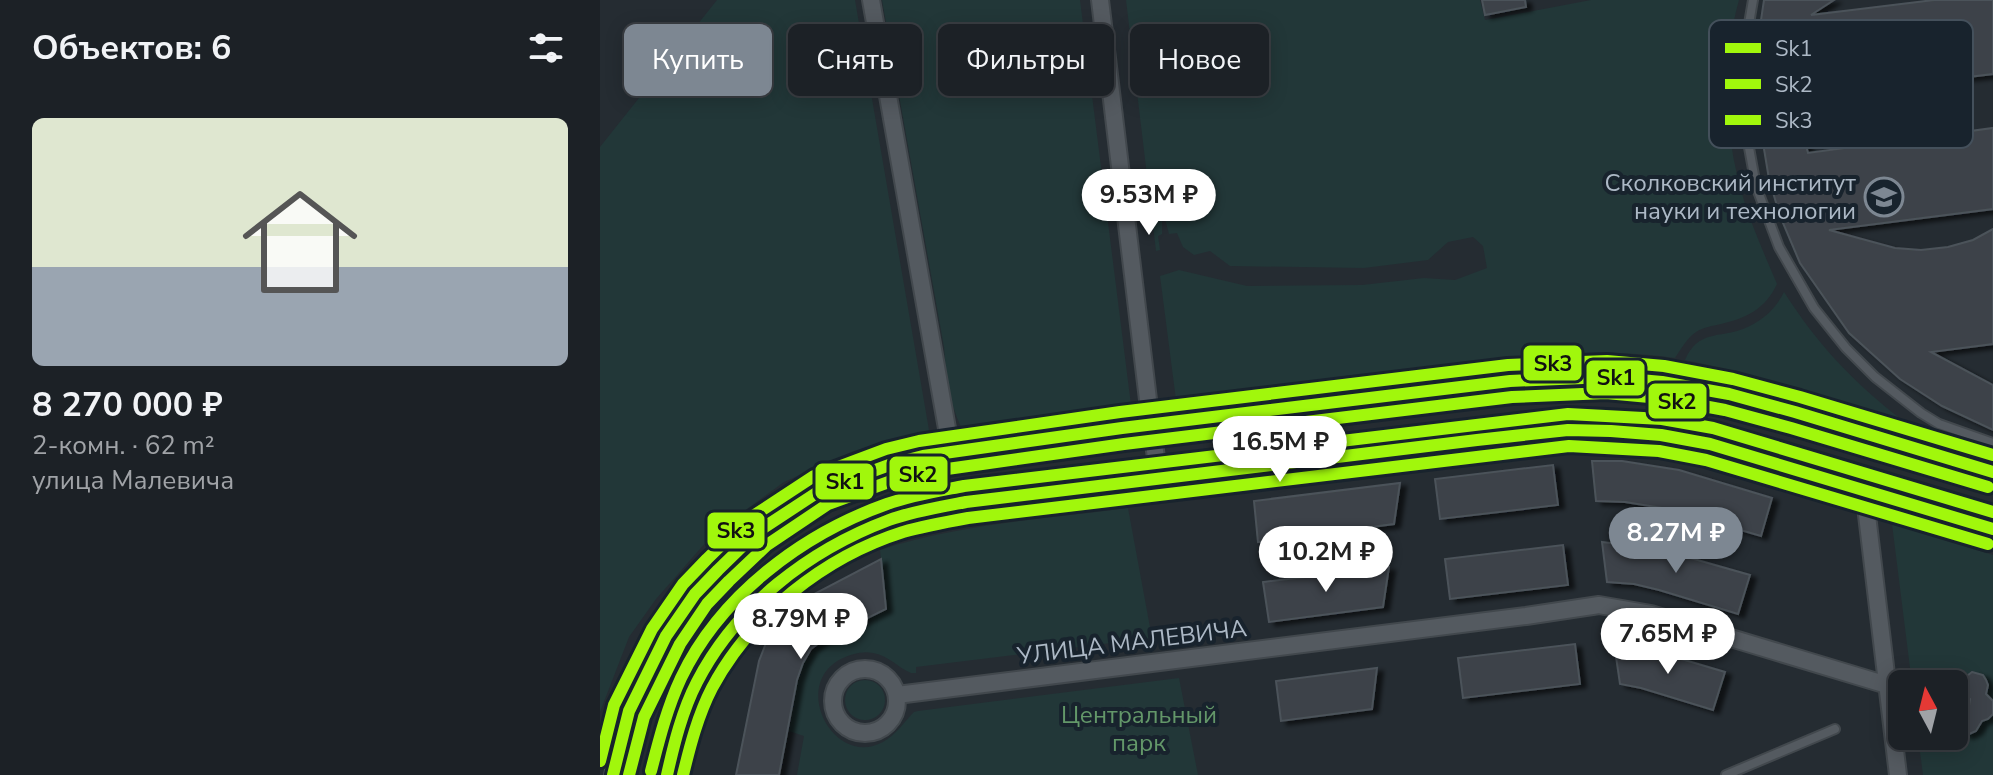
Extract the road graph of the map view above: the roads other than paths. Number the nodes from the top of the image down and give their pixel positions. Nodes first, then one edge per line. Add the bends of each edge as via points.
1 (871, 0) edge
2 (1100, 0) edge
3 (1753, 0) edge
4 (1750, 20) edge
5 (1749, 148) edge
6 (1152, 425) junction
7 (1993, 443) edge
8 (951, 451) junction
9 (1993, 472) edge
10 (1159, 479) junction
11 (1864, 490) junction
12 (1993, 529) edge
13 (1887, 685) junction
14 (897, 695) junction
15 (1835, 729) dead end
16 (613, 775) edge
17 (667, 775) edge
18 (1726, 775) edge
19 (1898, 775) edge

1 - 8 street
2 - 6 street
3 - 4 lane
5 - 7 lane via 1756,186 1779,247 1814,308 1846,348 1921,413
6 - 8 street
6 - 9 street via 1510,381 1637,379 1768,404
6 - 10 street
8 - 16 street via 892,464 821,490 757,532 695,594 666,636 629,711
10 - 11 street via 1568,430 1661,435 1710,444
10 - 17 street via 929,509 857,532 821,553 742,618 710,660
11 - 12 street
11 - 13 street
13 - 14 street, УЛИЦА МАЛЕВИЧА via 1651,614 1599,605
13 - 19 street
14 - 14 street via 884,674 859,668 838,682 832,706 846,727 870,733 891,720
15 - 18 lane

